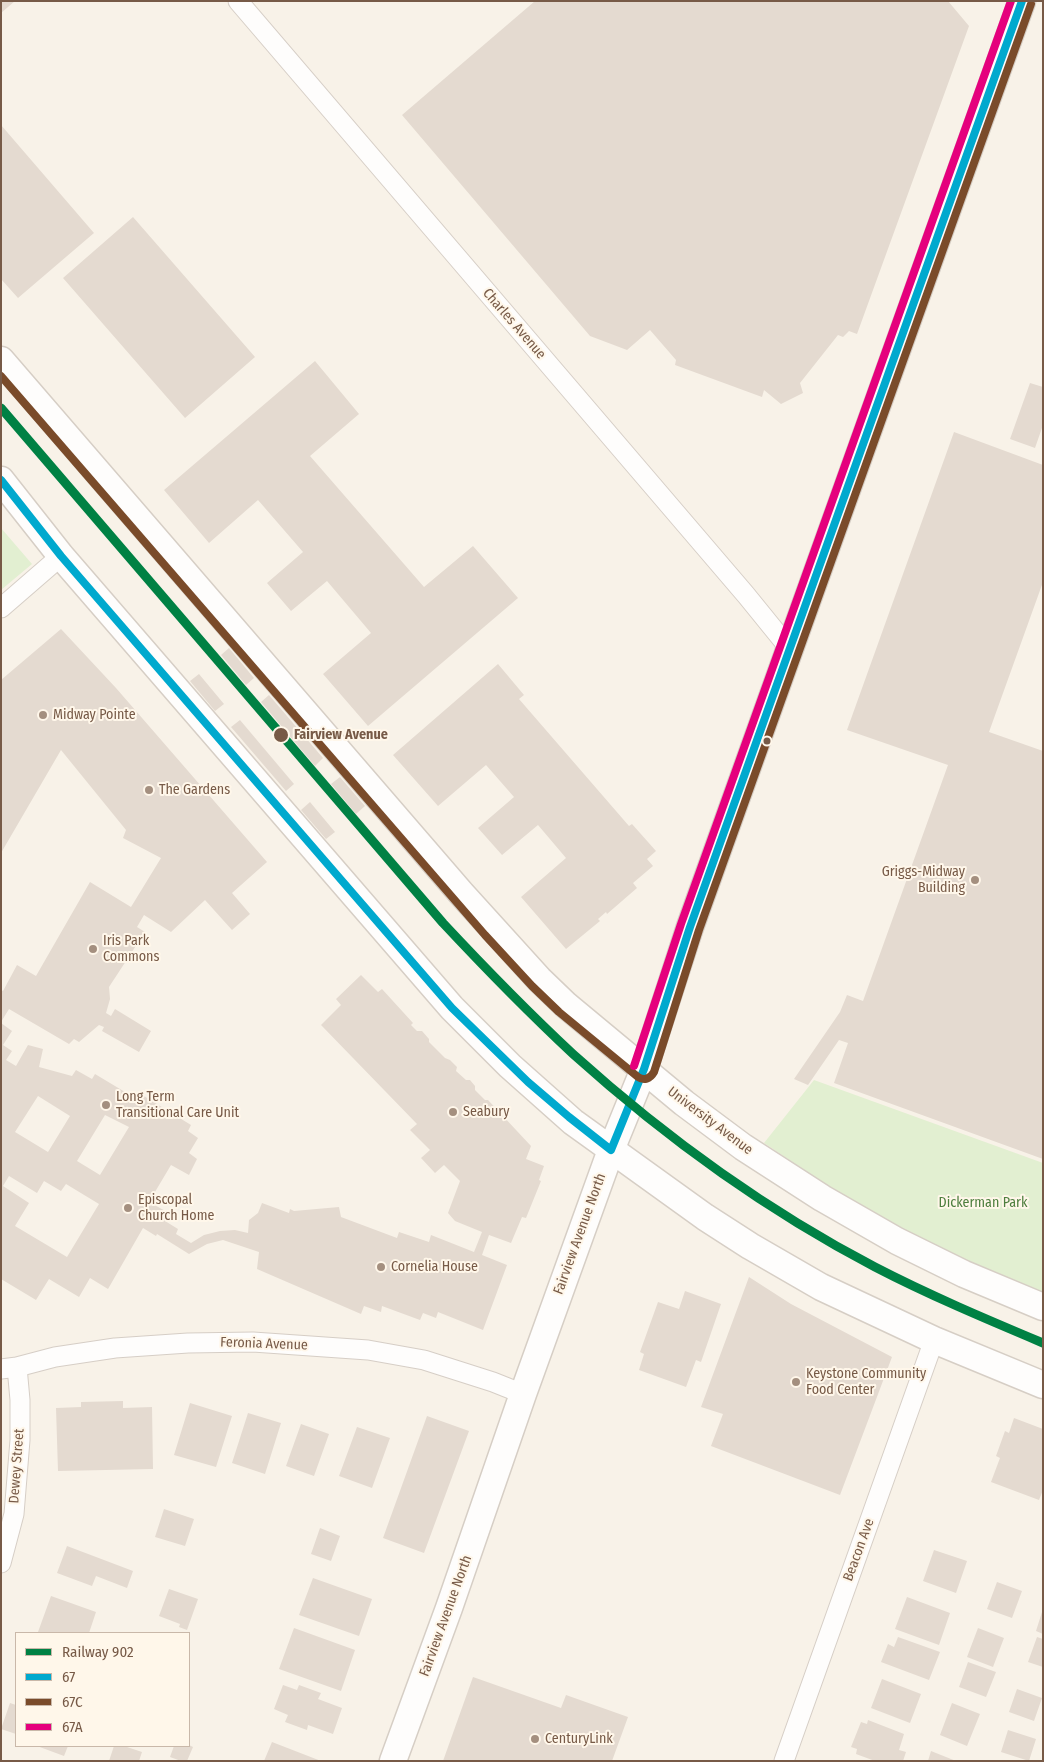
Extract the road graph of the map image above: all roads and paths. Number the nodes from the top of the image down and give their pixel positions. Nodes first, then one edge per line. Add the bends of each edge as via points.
1 (238, 1) edge
2 (1022, 1) edge
3 (1, 360) edge
4 (1, 480) edge
5 (61, 556) junction
6 (1, 608) edge
7 (789, 648) junction
8 (644, 1069) junction
9 (611, 1150) junction
10 (1043, 1307) edge
11 (934, 1340) junction
12 (9, 1368) edge
13 (1043, 1385) edge
14 (523, 1394) junction
15 (1, 1563) edge
16 (393, 1761) edge
17 (784, 1761) edge

1 - 7 street, Charles Avenue
2 - 7 main road, Fairview Avenue North
3 - 8 main road, University Avenue via 538,979
4 - 5 main road
5 - 6 street
5 - 9 main road via 452,1008 510,1066 573,1122
7 - 8 main road, Fairview Avenue North via 690,927
8 - 9 main road, Fairview Avenue North
8 - 10 main road, University Avenue via 743,1147 822,1198 956,1270
9 - 11 main road via 705,1217 784,1266
9 - 14 main road, Fairview Avenue North
11 - 13 main road
11 - 17 street, Beacon Ave
12 - 14 street, Feronia Avenue via 115,1348 253,1342 368,1350 424,1360
12 - 15 street, Dewey Street via 20,1400 20,1440 14,1514
14 - 16 main road, Fairview Avenue North

